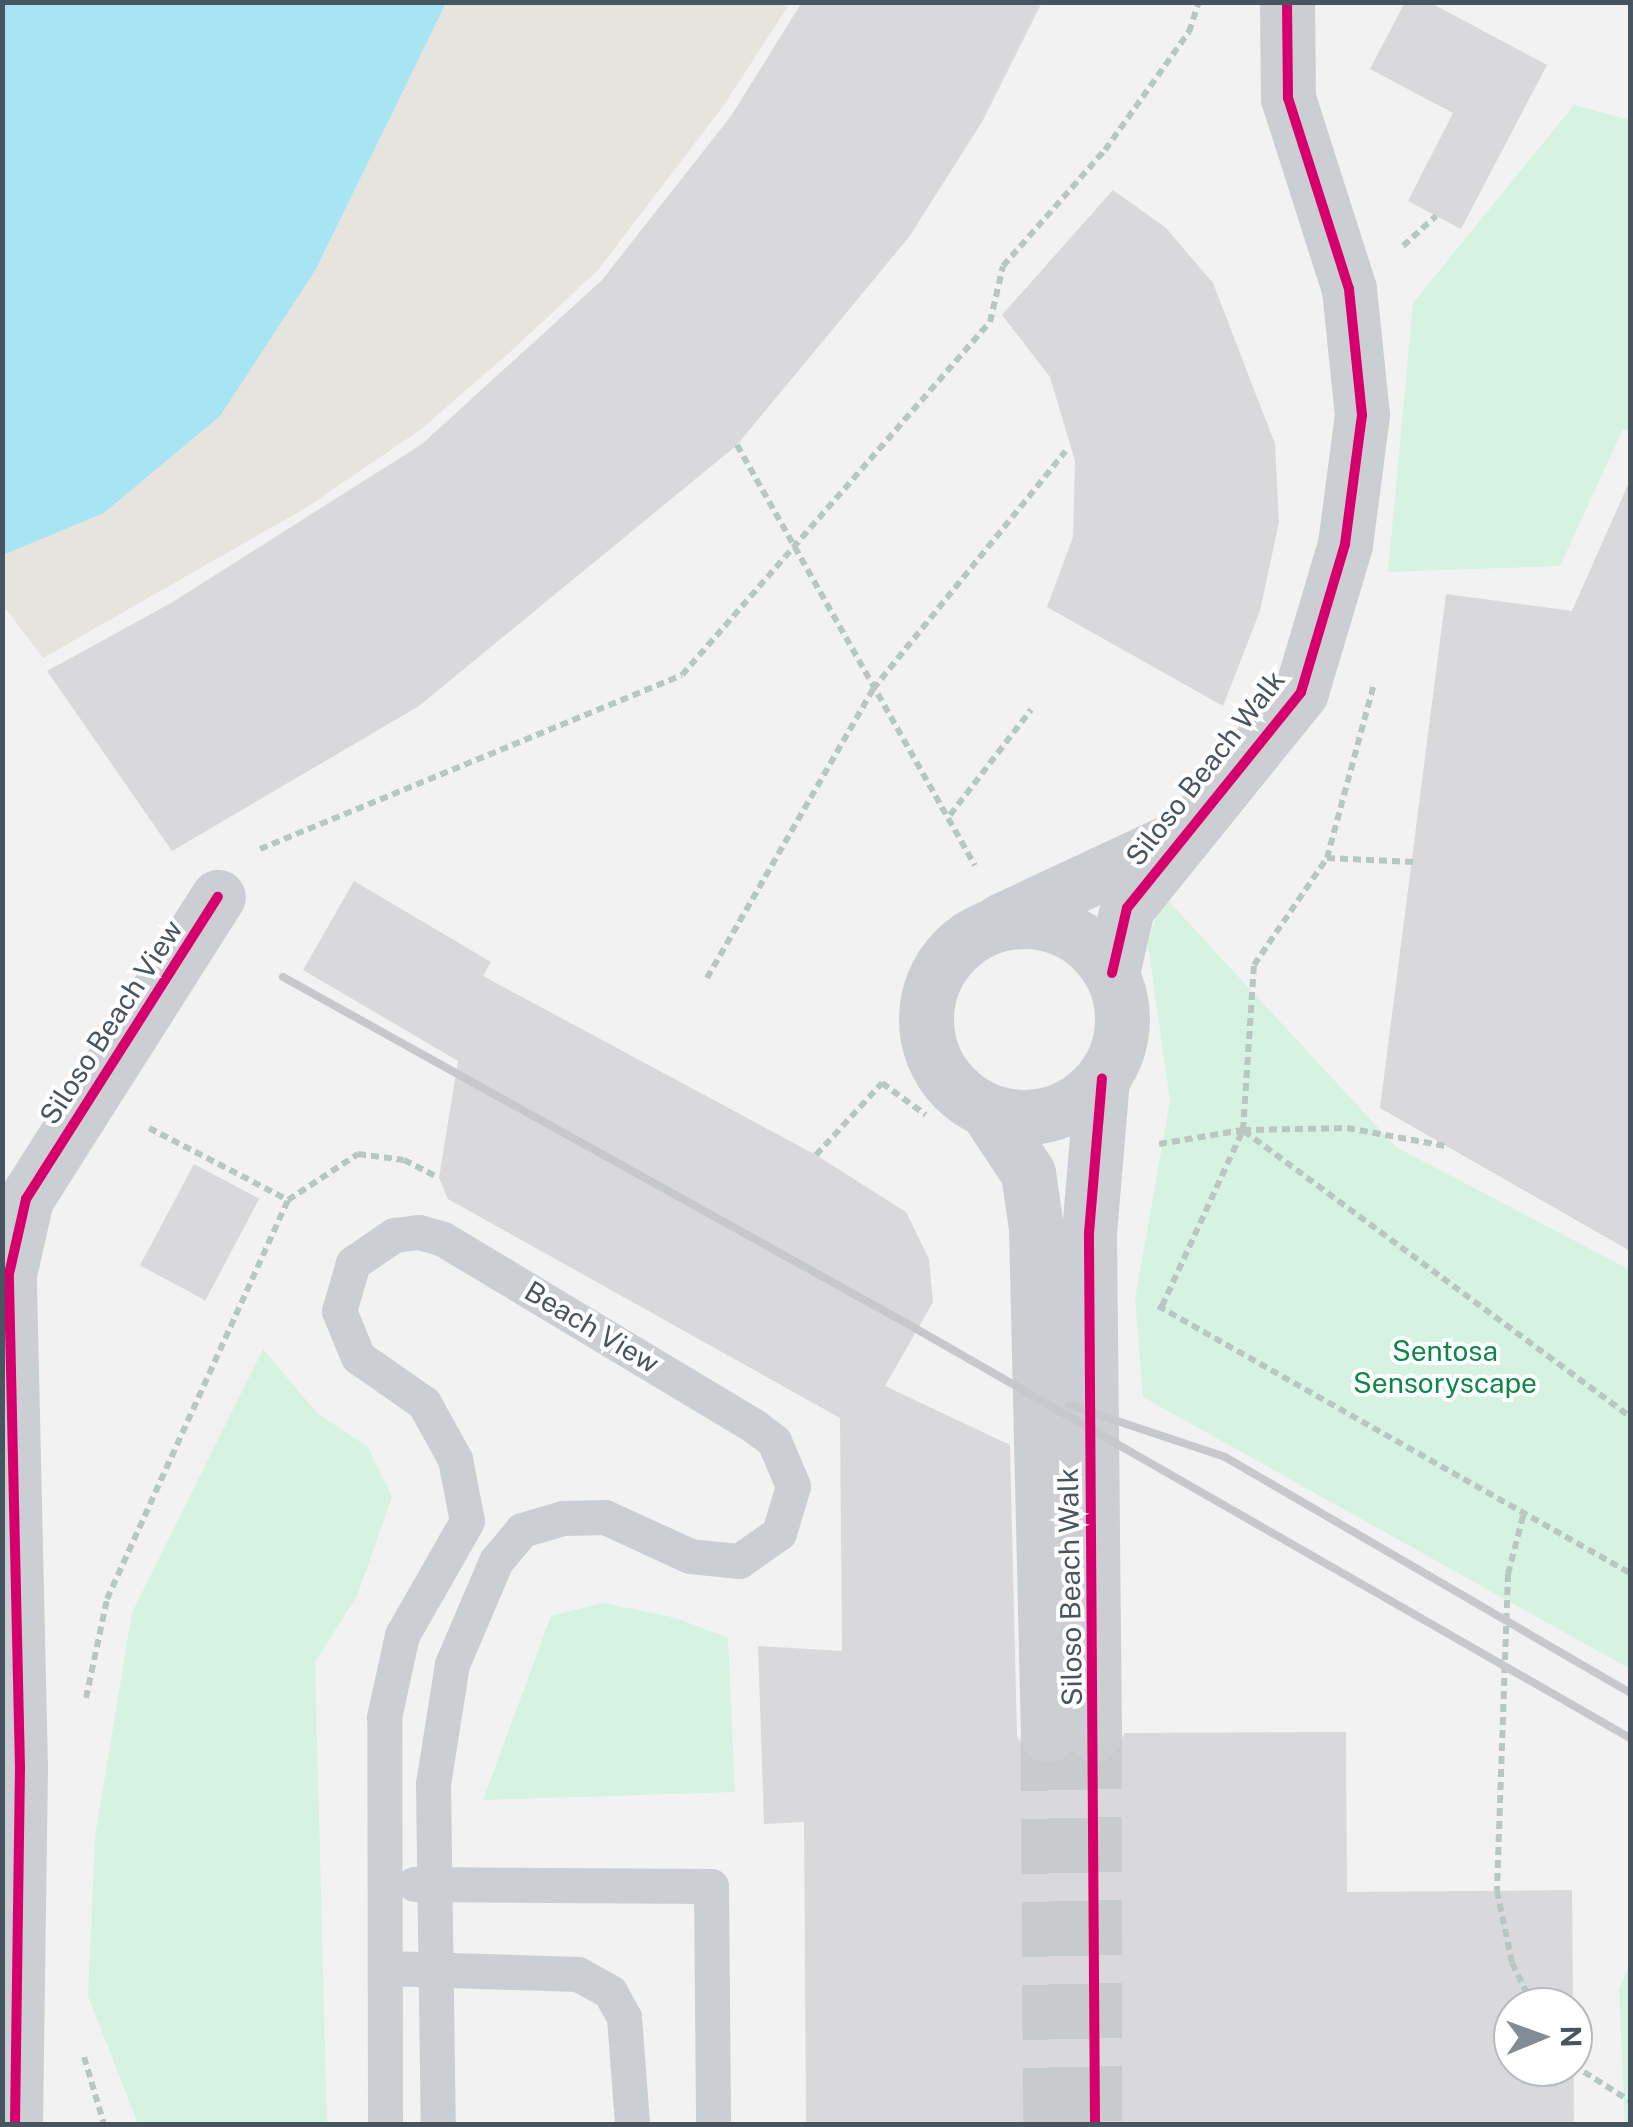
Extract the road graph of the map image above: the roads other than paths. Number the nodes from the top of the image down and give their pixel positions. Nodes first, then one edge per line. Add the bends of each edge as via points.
1 (1286, 2) edge
2 (1183, 834) junction
3 (218, 898) road end
4 (990, 926) junction
5 (1112, 973) junction
6 (1102, 1079) junction
7 (987, 1112) junction
8 (436, 1884) junction
9 (388, 1885) junction
10 (386, 1968) junction
11 (438, 1972) junction
12 (15, 2124) edge
13 (385, 2124) edge
14 (438, 2124) edge
15 (632, 2124) edge
16 (713, 2124) edge

1 - 2 street, Siloso Beach Walk via 1288,98 1349,289 1360,433 1345,544 1301,692
2 - 4 street, Siloso Beach Walk
2 - 5 street, Siloso Beach Walk via 1127,908
3 - 12 street, Siloso Beach View via 26,1198 9,1274 20,1768
4 - 5 street via 1047,922 1073,932
4 - 7 street, Siloso Beach Walk via 944,961 926,1017 942,1074
5 - 6 street, Siloso Beach Walk via 1122,1028
6 - 7 street, Siloso Beach Walk via 1062,1111 1025,1118
6 - 7 street, Siloso Beach Walk via 1089,1233 1071,1734 1036,1227 1028,1173
8 - 9 lane
8 - 9 lane, Beach View via 433,1784 452,1664 496,1561 522,1530 563,1518 605,1518 690,1556 739,1561 779,1533 793,1486 774,1440 754,1426 443,1238 419,1232 394,1235 353,1263 339,1311 358,1357 424,1403 455,1459 466,1521 402,1635 388,1701
8 - 11 lane, Beach View
8 - 16 lane via 712,1886
9 - 10 lane, Beach View
10 - 11 lane
10 - 13 lane, Beach View
11 - 14 lane, Beach View
11 - 15 lane via 578,1974 610,1992 624,2017

